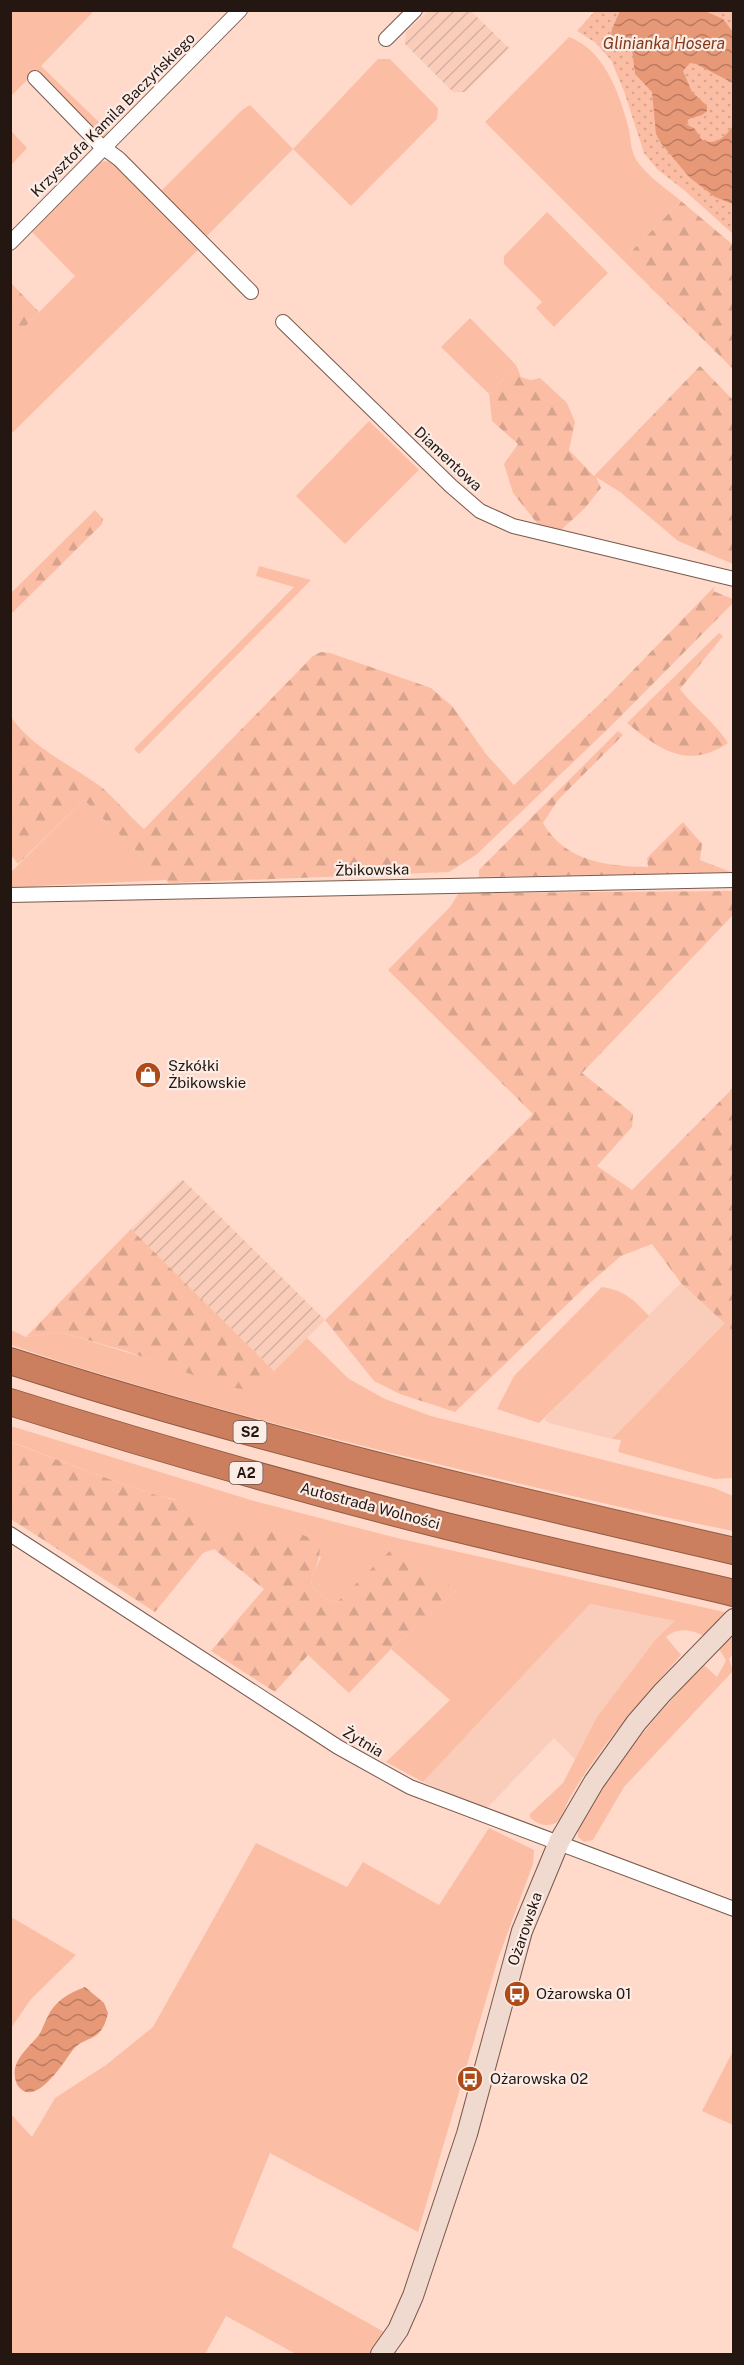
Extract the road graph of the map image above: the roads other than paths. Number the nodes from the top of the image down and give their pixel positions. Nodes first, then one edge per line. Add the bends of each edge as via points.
1 (240, 10) edge
2 (415, 10) edge
3 (386, 39) dead end
4 (35, 78) dead end
5 (105, 148) junction
6 (10, 243) edge
7 (251, 292) dead end
8 (283, 322) dead end
9 (734, 579) edge
10 (734, 880) edge
11 (10, 895) edge
12 (10, 1361) edge
13 (10, 1402) edge
14 (10, 1534) edge
15 (734, 1551) edge
16 (734, 1593) edge
17 (734, 1619) edge
18 (559, 1842) junction
19 (734, 1909) edge
20 (381, 2355) edge

1 - 5 street, Krzysztofa Kamila Baczyńskiego
2 - 3 street
4 - 5 street
5 - 6 street, Krzysztofa Kamila Baczyńskiego
5 - 7 street
8 - 9 street, Diamentowa via 480,511 513,526
10 - 11 street, Żbikowska
12 - 15 highway, S2 via 346,1459
13 - 16 highway, Autostrada Wolności / A2 via 297,1487
14 - 18 street, Żytnia via 385,1775
17 - 18 main road, Ożarowska via 662,1693 614,1752
18 - 19 street, Żytnia
18 - 20 main road, Ożarowska via 522,1931 467,2134 413,2296 398,2330

